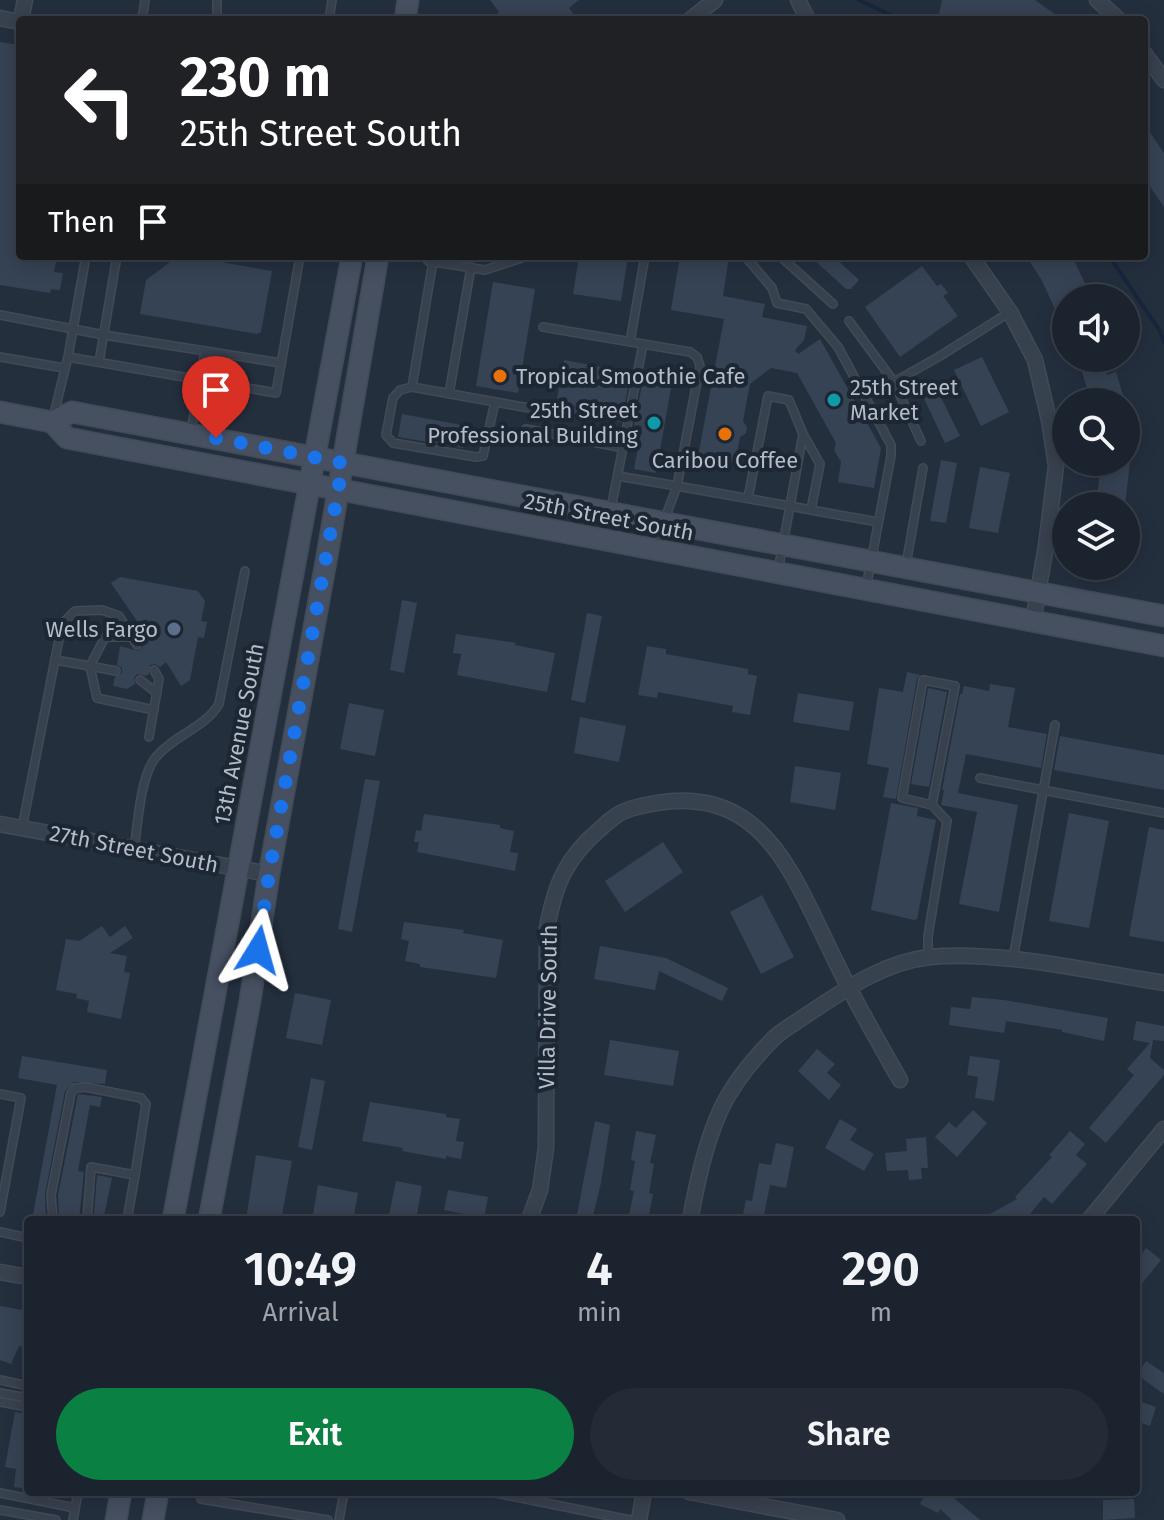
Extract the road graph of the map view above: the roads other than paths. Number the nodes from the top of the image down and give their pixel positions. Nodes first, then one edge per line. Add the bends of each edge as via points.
1 (715, 0) edge
2 (1097, 0) edge
3 (695, 16) edge
4 (1115, 16) edge
5 (1148, 58) edge
6 (1164, 80) edge
7 (85, 260) edge
8 (116, 260) edge
9 (299, 260) edge
10 (351, 260) edge
11 (377, 260) edge
12 (427, 260) edge
13 (517, 260) edge
14 (644, 260) edge
15 (748, 260) edge
16 (784, 260) edge
17 (974, 260) edge
18 (433, 261) junction
19 (471, 267) junction
20 (833, 304) dead end
21 (1010, 312) junction
22 (0, 315) edge
23 (849, 321) dead end
24 (543, 327) dead end
25 (73, 329) junction
26 (104, 335) junction
27 (630, 342) junction
28 (643, 344) junction
29 (205, 351) junction
30 (0, 357) edge
31 (68, 357) junction
32 (99, 362) junction
33 (281, 363) junction
34 (64, 368) junction
35 (200, 379) junction
36 (894, 382) junction
37 (412, 387) junction
38 (449, 394) junction
39 (495, 402) junction
40 (529, 408) dead end
41 (0, 412) edge
42 (52, 422) junction
43 (526, 429) dead end
44 (190, 434) junction
45 (803, 434) junction
46 (921, 441) dead end
47 (624, 448) junction
48 (315, 457) junction
49 (343, 463) junction
50 (923, 468) dead end
51 (618, 476) junction
52 (310, 485) junction
53 (677, 486) junction
54 (338, 490) junction
55 (748, 498) junction
56 (790, 506) junction
57 (811, 510) junction
58 (611, 512) junction
59 (664, 521) junction
60 (878, 522) junction
61 (782, 544) junction
62 (658, 550) junction
63 (871, 561) junction
64 (905, 567) junction
65 (245, 571) dead end
66 (777, 573) junction
67 (866, 590) junction
68 (1038, 592) junction
69 (1164, 616) edge
70 (1033, 621) junction
71 (132, 637) junction
72 (137, 645) dead end
73 (1164, 646) edge
74 (55, 660) junction
75 (90, 666) junction
76 (154, 670) dead end
77 (116, 671) dead end
78 (140, 680) dead end
79 (157, 693) junction
80 (154, 710) junction
81 (1055, 725) dead end
82 (149, 737) dead end
83 (980, 778) dead end
84 (1043, 790) junction
85 (932, 805) junction
86 (1164, 813) edge
87 (0, 824) edge
88 (22, 828) junction
89 (134, 849) junction
90 (239, 869) junction
91 (269, 874) junction
92 (928, 957) junction
93 (1013, 960) junction
94 (1164, 983) edge
95 (848, 987) junction
96 (900, 1080) dead end
97 (0, 1094) edge
98 (1164, 1129) edge
99 (135, 1175) junction
100 (0, 1212) edge
101 (53, 1216) edge
102 (87, 1216) edge
103 (128, 1216) edge
104 (174, 1216) edge
105 (210, 1216) edge
106 (530, 1216) edge
107 (691, 1216) edge
108 (1092, 1216) edge
109 (0, 1232) edge
110 (24, 1237) edge
111 (0, 1272) edge
112 (24, 1276) edge
113 (0, 1380) edge
114 (24, 1385) edge
115 (0, 1393) edge
116 (24, 1397) edge
117 (0, 1402) edge
118 (24, 1406) edge
119 (0, 1493) edge
120 (77, 1496) edge
121 (120, 1496) edge
122 (157, 1496) edge
123 (343, 1496) edge
124 (511, 1496) edge
125 (643, 1496) edge
126 (710, 1496) edge
127 (201, 1499) dead end
128 (75, 1508) junction
129 (0, 1510) edge
130 (56, 1520) edge
131 (73, 1520) edge
132 (116, 1520) edge
133 (153, 1520) edge
134 (328, 1520) edge
135 (339, 1520) edge
136 (630, 1520) edge
137 (639, 1520) edge
138 (837, 1520) edge

1 - 3 street
2 - 4 street
5 - 6 street
7 - 25 lane
8 - 26 lane
9 - 33 lane
10 - 48 main road, 13th Avenue South
11 - 49 main road
12 - 18 lane
13 - 19 lane via 492,269
14 - 27 lane
15 - 60 lane via 772,288 777,303 806,309 838,347 891,445
16 - 20 lane
17 - 21 street
18 - 19 lane
18 - 37 lane
19 - 38 lane
21 - 36 lane
21 - 68 street via 1035,360 1056,466
22 - 25 lane
23 - 36 lane
24 - 27 lane
25 - 26 lane
25 - 31 lane
26 - 29 lane
26 - 32 lane
27 - 28 lane
28 - 47 lane
28 - 53 lane via 690,352 700,366
29 - 33 lane
29 - 35 lane
30 - 34 lane
31 - 32 lane
31 - 34 lane
32 - 35 lane
33 - 35 lane via 276,393
34 - 42 lane
35 - 44 lane
36 - 46 lane
37 - 38 lane
37 - 39 lane via 393,398 389,441 483,456
38 - 39 lane
39 - 40 lane
41 - 42 main road, 25th Street South
42 - 44 main road, 25th Street South via 72,412
42 - 52 main road, 25th Street South via 67,438
43 - 47 lane
44 - 48 main road, 25th Street South
45 - 55 lane via 789,400 768,396
45 - 56 lane
45 - 57 lane via 820,464
47 - 51 lane
48 - 49 main road, 25th Street South
48 - 52 main road, 13th Avenue South
49 - 54 main road
49 - 58 main road, 25th Street South
50 - 64 lane
51 - 53 lane
51 - 58 lane
52 - 54 main road, 25th Street South
52 - 90 main road, 13th Avenue South
53 - 55 lane
53 - 59 lane
54 - 62 main road, 25th Street South
54 - 91 main road
55 - 56 lane
56 - 57 lane
56 - 61 lane
57 - 60 lane
58 - 59 main road, 25th Street South
59 - 61 main road, 25th Street South
59 - 62 lane
60 - 63 lane
61 - 63 main road, 25th Street South
61 - 66 lane
62 - 66 main road, 25th Street South
63 - 64 main road, 25th Street South
63 - 67 lane
64 - 68 main road, 25th Street South
65 - 89 lane via 219,704 155,758
66 - 67 main road, 25th Street South
67 - 70 main road, 25th Street South
68 - 69 main road, 25th Street South
68 - 70 street
70 - 73 main road, 25th Street South
71 - 72 lane
71 - 74 lane via 119,616 102,610 75,611 62,624
71 - 75 lane via 105,637
74 - 75 lane
74 - 88 lane
75 - 77 lane
75 - 80 lane via 97,698
76 - 79 lane
78 - 79 lane
79 - 80 lane
80 - 82 lane
81 - 84 lane
83 - 84 lane
84 - 86 lane
84 - 93 lane
85 - 85 lane via 955,686 923,680 902,798
85 - 92 lane via 947,821
87 - 88 street, 27th Street South
88 - 89 street, 27th Street South
89 - 90 street, 27th Street South
90 - 91 street, 27th Street South
90 - 104 main road, 13th Avenue South
91 - 105 main road
92 - 93 street
92 - 95 street
93 - 94 street
95 - 96 street, Villa Drive South
95 - 106 street, Villa Drive South via 807,897 761,830 708,804 676,800 620,812 567,862 552,899 547,928 546,1148
95 - 107 street via 777,1036 742,1076 721,1108
97 - 100 lane via 21,1098
98 - 108 street
99 - 101 lane via 146,1104 141,1098 75,1088 51,1195
99 - 102 lane via 91,1167
99 - 103 lane
109 - 110 lane
111 - 112 street
113 - 114 lane
115 - 116 lane
117 - 118 lane
119 - 128 lane
120 - 128 lane
121 - 132 main road
122 - 133 main road
123 - 135 lane
124 - 136 lane
125 - 137 street
126 - 138 street
127 - 134 lane
128 - 131 lane
129 - 130 lane

